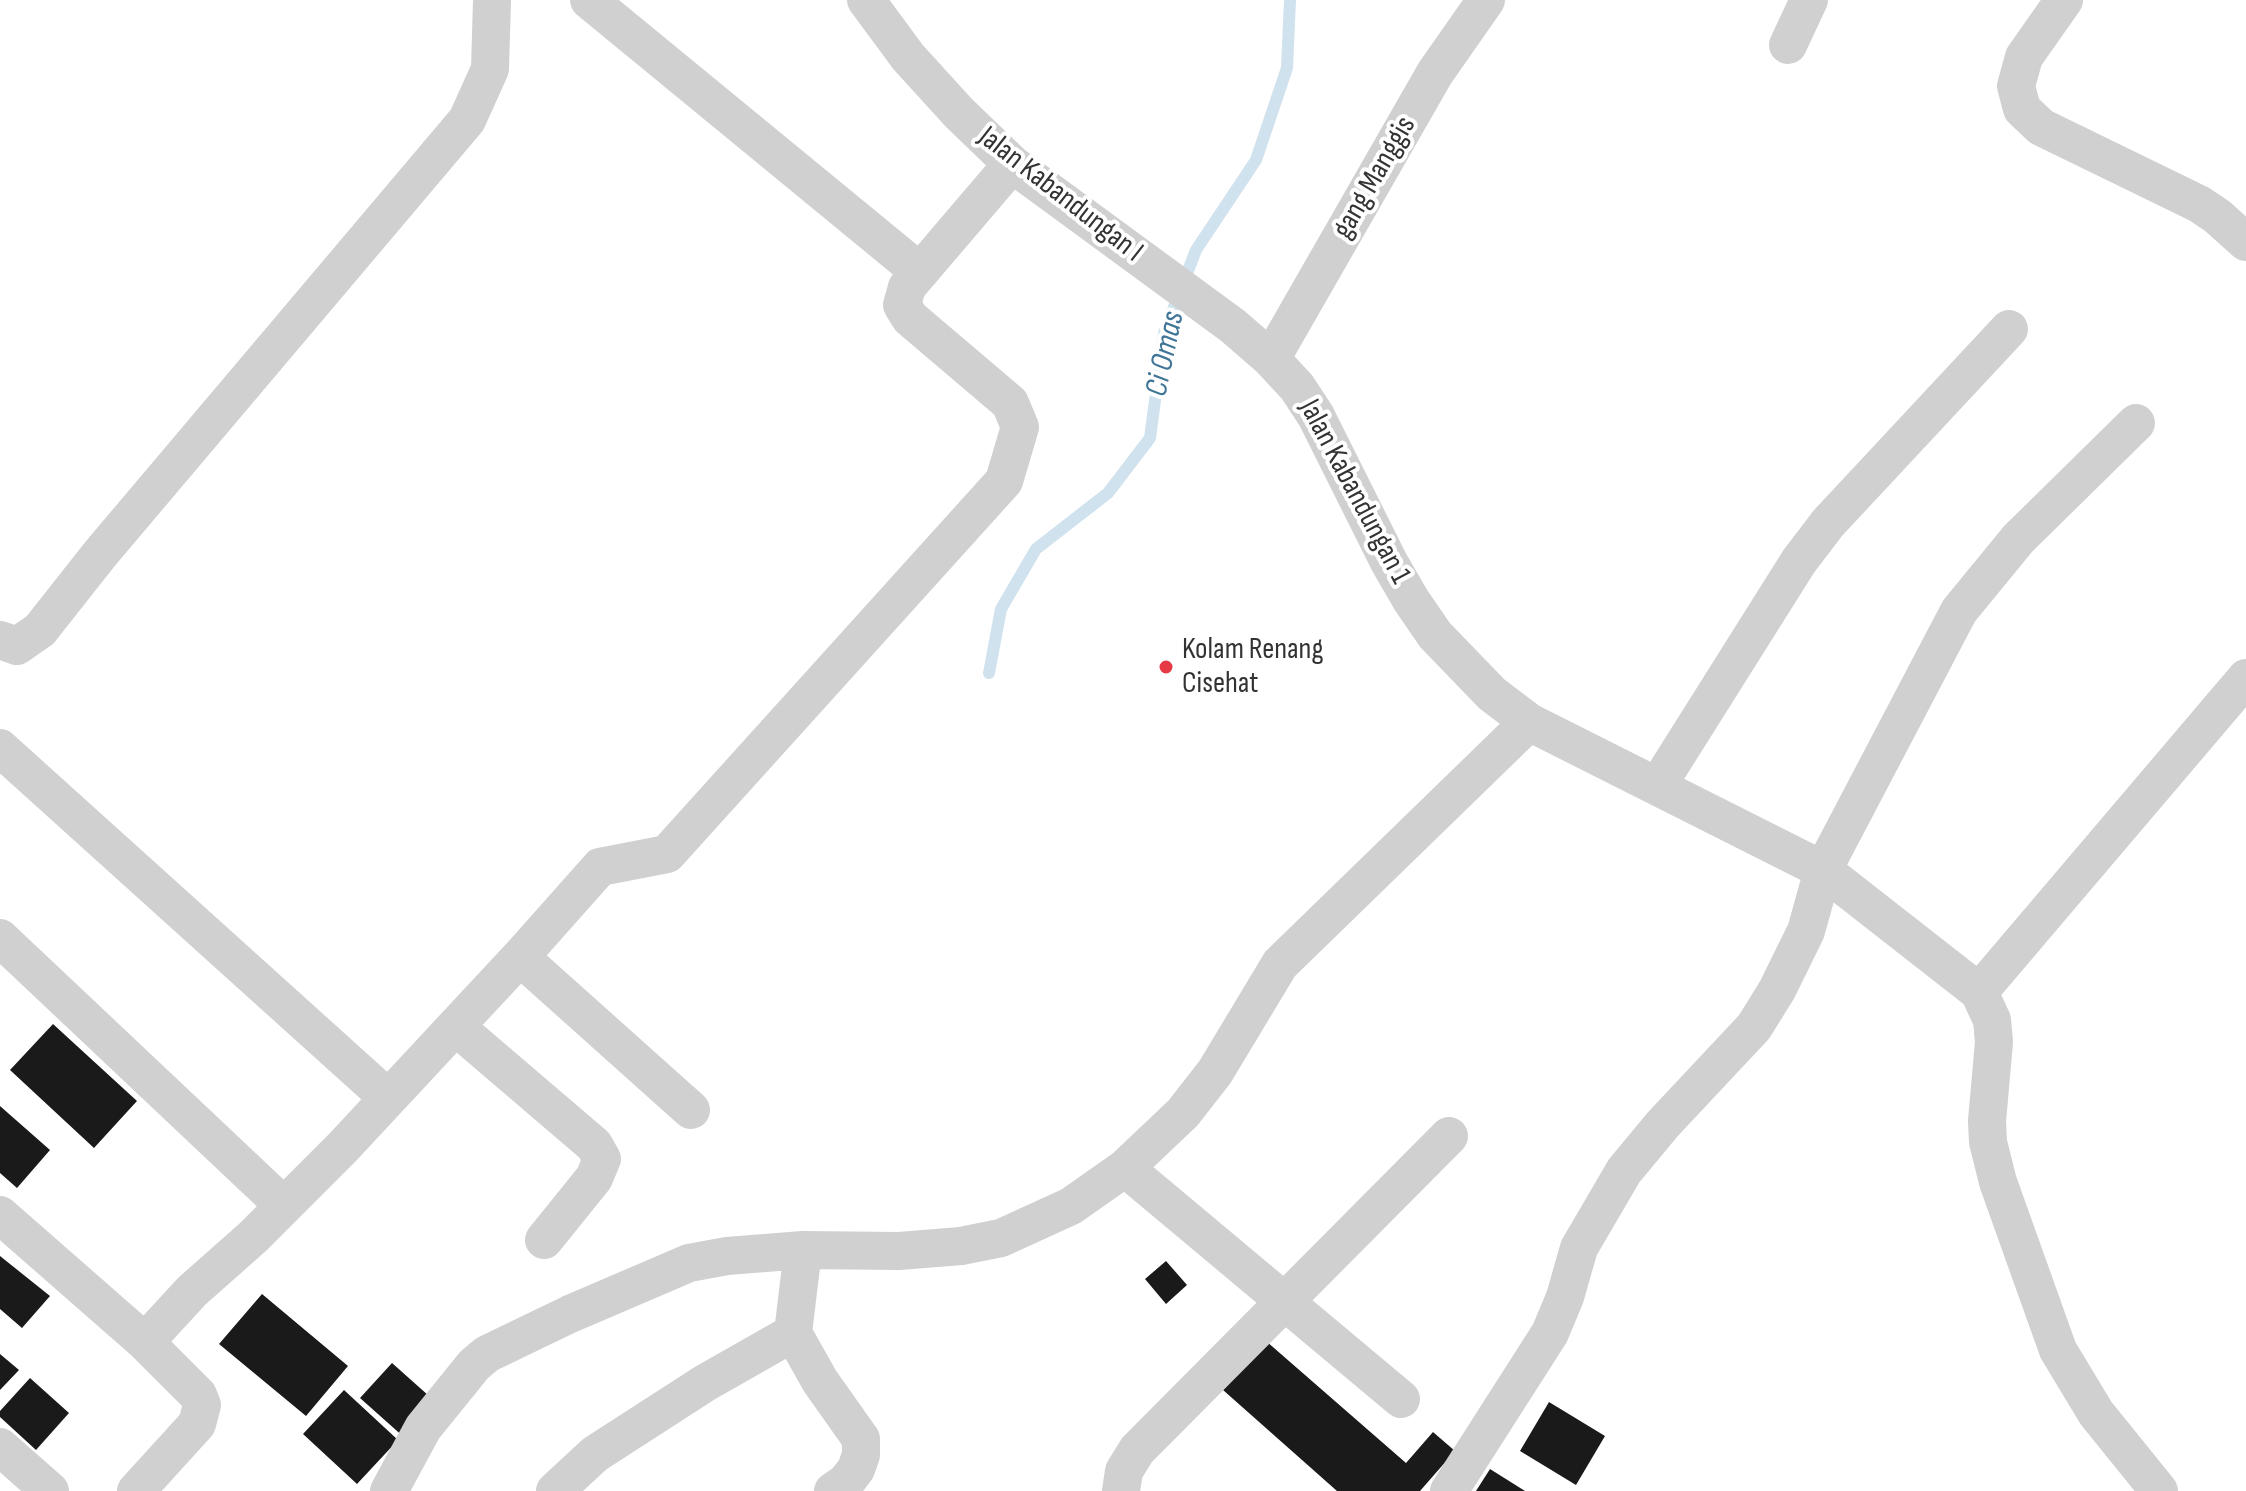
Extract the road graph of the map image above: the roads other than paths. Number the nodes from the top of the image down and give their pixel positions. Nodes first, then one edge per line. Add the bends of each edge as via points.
1 (492, 0) edge
2 (589, 0) edge
3 (866, 0) edge
4 (1486, 0) edge
5 (1809, 0) edge
6 (2064, 0) edge
7 (1788, 45) dead end
8 (1012, 164) junction
9 (2246, 242) edge
10 (920, 272) junction
11 (1164, 276) joint
12 (2009, 329) dead end
13 (1271, 359) junction
14 (2136, 423) dead end
15 (0, 640) edge
16 (2246, 678) edge
17 (1529, 722) junction
18 (0, 748) edge
19 (1658, 785) junction
20 (1823, 870) junction
21 (0, 938) edge
22 (520, 957) junction
23 (1979, 992) junction
24 (456, 1027) junction
25 (388, 1098) junction
26 (691, 1110) dead end
27 (1449, 1136) dead end
28 (1125, 1168) junction
29 (283, 1205) junction
30 (0, 1215) edge
31 (544, 1240) dead end
32 (803, 1250) junction
33 (1286, 1303) junction
34 (793, 1333) junction
35 (145, 1342) junction
36 (1401, 1399) dead end
37 (0, 1447) edge
38 (30, 1485) edge
39 (136, 1491) edge
40 (389, 1491) edge
41 (555, 1491) edge
42 (833, 1491) edge
43 (1121, 1491) edge
44 (1449, 1491) edge
45 (2159, 1491) edge

1 - 15 street via 490,69 467,120 40,630 17,646
2 - 10 street
3 - 8 street, Jalan Kabandungan I via 908,57
4 - 13 street, gang Manggis via 1435,73
5 - 7 street
6 - 9 street via 2024,57 2016,86 2022,109 2041,127 2199,204
8 - 10 street
8 - 11 street, Jalan Kabandungan I
10 - 22 street via 907,287 902,305 910,318 1010,403 1020,427 1004,481 667,854 600,867
11 - 13 street, Jalan Kabandungan 1
12 - 19 street via 1828,523
13 - 17 street, Jalan Kabandungan 1 via 1316,416 1389,562 1435,635 1492,694
14 - 20 street via 2018,539 1959,611
16 - 23 street
17 - 19 street, Jalan Kabandungan 1
17 - 28 street via 1280,964 1215,1072 1183,1113
18 - 25 street
19 - 20 street, Jalan Kabandungan 1
20 - 23 street, Jalan Kabandungan 1
20 - 44 street via 1806,931 1777,990 1754,1027 1624,1171 1579,1248 1550,1333
21 - 29 street
22 - 24 street
22 - 26 street
23 - 45 street via 1992,1020 1994,1042 1988,1142 2058,1350 2096,1413
24 - 25 street
24 - 31 street via 594,1145 602,1159 594,1178
25 - 29 street
27 - 33 street
28 - 32 street via 1071,1206 1001,1238 899,1251
28 - 33 street
29 - 35 street
30 - 35 street
32 - 34 street
32 - 40 street via 689,1263 503,1345 474,1365 423,1428
33 - 36 street
33 - 43 street via 1137,1450 1124,1471
34 - 41 street via 595,1454
34 - 42 street via 861,1439 856,1469
35 - 39 street via 202,1405 197,1424
37 - 38 street

